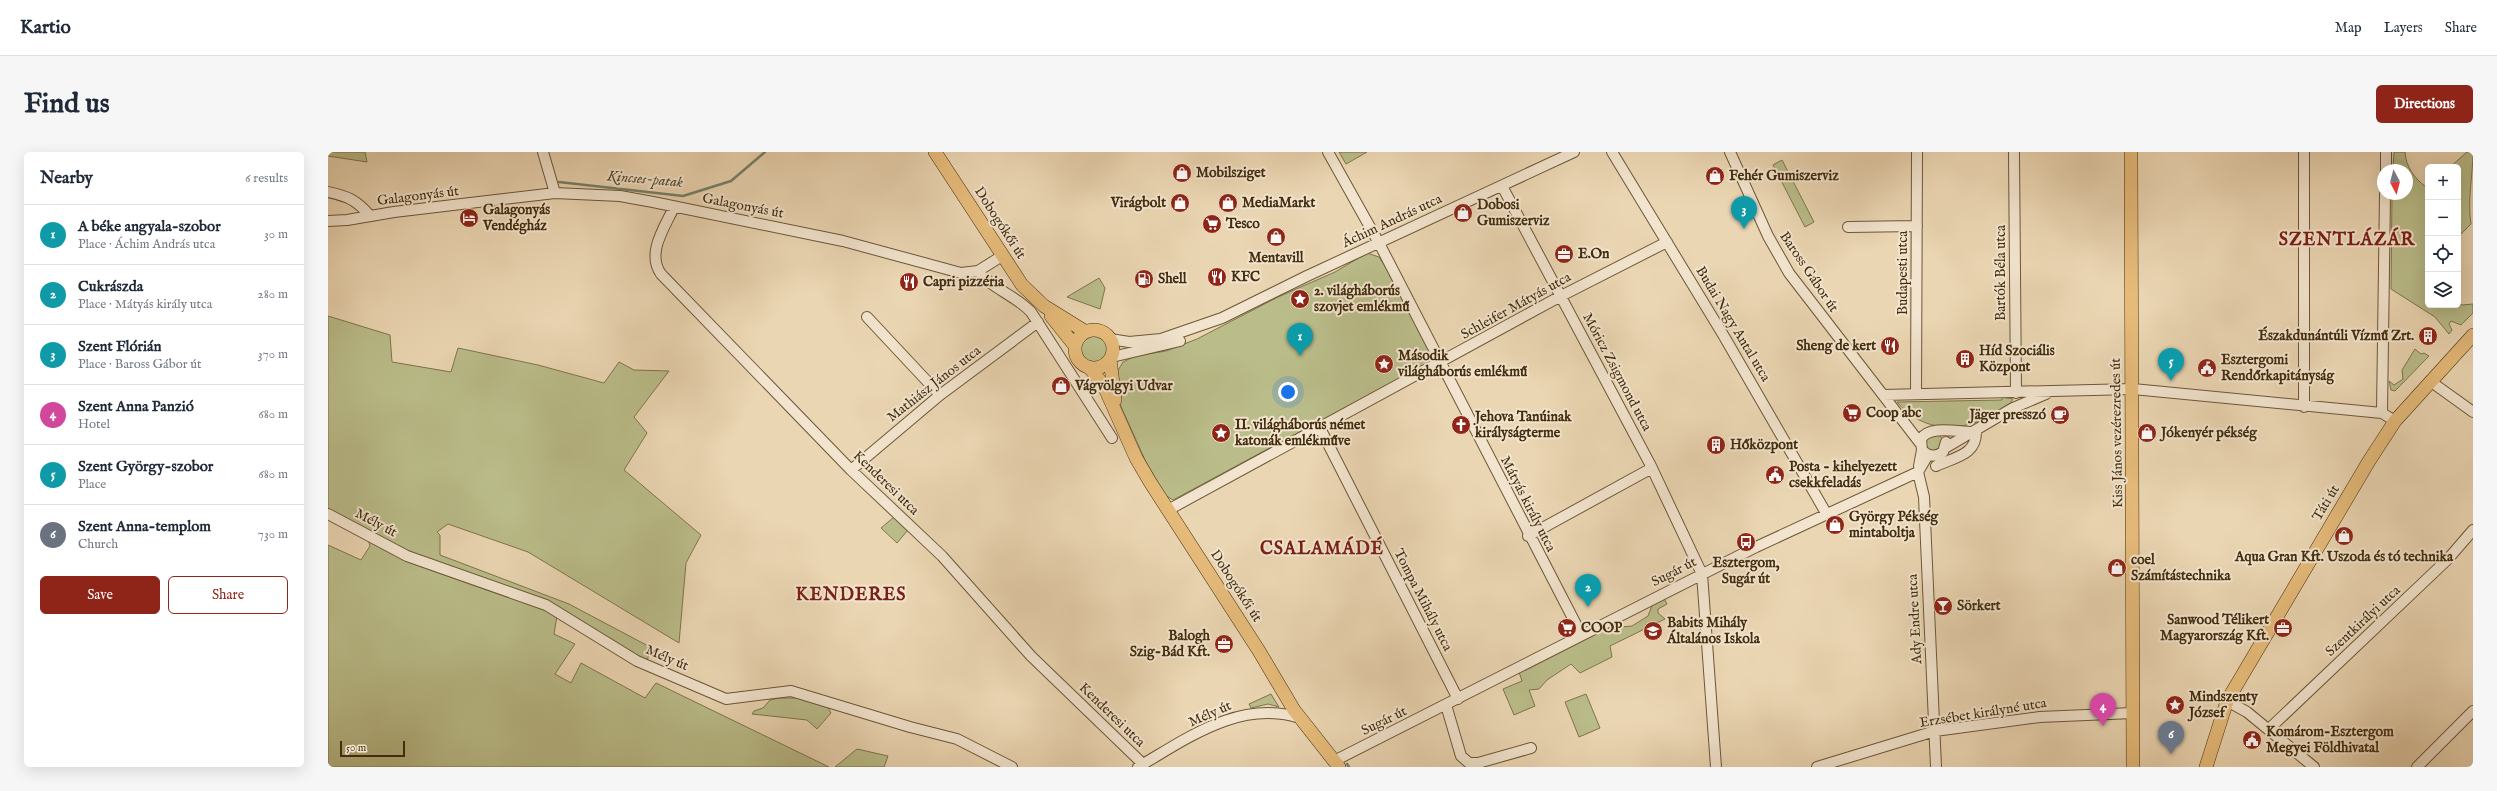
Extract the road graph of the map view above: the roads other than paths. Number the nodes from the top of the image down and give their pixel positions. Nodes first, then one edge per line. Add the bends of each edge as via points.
1 (543, 152) edge
2 (935, 152) edge
3 (1328, 152) edge
4 (1574, 152) edge
5 (1612, 152) edge
6 (1730, 152) edge
7 (1917, 152) edge
8 (2014, 152) edge
9 (2131, 152) edge
10 (2304, 152) edge
11 (2386, 152) edge
12 (2386, 164) edge
13 (1502, 186) junction
14 (328, 192) edge
15 (556, 193) junction
16 (2385, 200) edge
17 (674, 207) junction
18 (370, 216) junction
19 (328, 221) edge
20 (1917, 226) junction
21 (1848, 227) dead end
22 (1667, 242) junction
23 (1379, 243) junction
24 (1002, 256) junction
25 (978, 271) junction
26 (1561, 296) junction
27 (1044, 306) junction
28 (867, 318) dead end
29 (1222, 318) junction
30 (1038, 322) junction
31 (1086, 332) junction
32 (2473, 336) edge
33 (1110, 339) junction
34 (1075, 346) junction
35 (1111, 358) junction
36 (1441, 363) junction
37 (1089, 367) junction
38 (2430, 381) junction
39 (2133, 389) junction
40 (2051, 392) junction
41 (2016, 393) junction
42 (1916, 394) junction
43 (940, 395) junction
44 (1883, 395) junction
45 (2304, 408) junction
46 (2473, 412) edge
47 (2382, 413) junction
48 (1118, 416) junction
49 (1903, 418) junction
50 (2395, 421) junction
51 (1320, 428) junction
52 (1938, 431) junction
53 (1974, 431) junction
54 (1926, 432) junction
55 (1112, 438) dead end
56 (1945, 448) junction
57 (1924, 449) junction
58 (1936, 466) dead end
59 (1652, 468) junction
60 (851, 470) junction
61 (1918, 472) junction
62 (1168, 510) junction
63 (1826, 513) junction
64 (328, 514) edge
65 (2473, 530) edge
66 (1528, 536) junction
67 (1702, 574) junction
68 (1581, 634) junction
69 (1458, 699) junction
70 (2227, 701) junction
71 (1446, 705) junction
72 (2473, 711) edge
73 (2134, 713) junction
74 (1300, 718) junction
75 (2269, 729) junction
76 (1934, 731) junction
77 (1531, 748) dead end
78 (1336, 764) edge
79 (1140, 766) edge
80 (1012, 767) edge
81 (1716, 767) edge
82 (1818, 767) edge
83 (1936, 767) edge
84 (2133, 767) edge
85 (2206, 767) edge
86 (2314, 767) edge
87 (2417, 767) edge

1 - 15 street
2 - 24 main road, Dobogókői út
3 - 23 street, Mátyás király utca
4 - 13 street, Áchim András utca
5 - 22 street, Budai Nagy Antal utca
6 - 44 street, Baross Gábor út via 1768,236 1789,273
7 - 20 street, Budapesti utca
8 - 41 street, Bartók Béla utca
9 - 39 main road, Kiss János vezérezredes út
10 - 45 street
11 - 12 street
13 - 23 street, Áchim András utca
13 - 26 street, Móricz Zsigmond utca
14 - 18 street via 349,197 361,205
15 - 17 street, Galagonyás út via 620,196
15 - 18 street, Galagonyás út
16 - 47 street
17 - 25 street, Galagonyás út via 843,241 952,271
17 - 60 street, Kenderesi utca via 655,251 657,268
18 - 19 street, Galagonyás út
20 - 21 street
20 - 42 street, Budapesti utca
22 - 26 street, Schleifer Mátyás utca
22 - 63 street, Budai Nagy Antal utca via 1726,338
23 - 29 street, Áchim András utca
23 - 36 street, Mátyás király utca
24 - 25 street
24 - 27 main road, Dobogókői út via 1022,286
25 - 30 street via 985,280 1024,305
26 - 36 street, Schleifer Mátyás utca
26 - 59 street, Móricz Zsigmond utca
27 - 31 main road, Dobogókői út
27 - 34 main road, Dobogókői út
28 - 43 street
29 - 33 street, Áchim András utca via 1156,340 1129,342
29 - 35 street, Áchim András utca via 1189,338
30 - 43 street, Mathiász János utca
30 - 55 street
31 - 33 main road via 1100,330
31 - 34 main road via 1078,338
32 - 38 main road, Táti út
33 - 35 main road via 1113,348
34 - 37 main road via 1078,359
35 - 37 main road via 1102,366
35 - 48 main road, Dobogókői út
36 - 51 street, Schleifer Mátyás utca
36 - 66 street, Mátyás király utca
37 - 48 main road, Dobogókői út via 1104,386
38 - 46 street
38 - 50 main road, Táti út
39 - 40 street
39 - 45 street
39 - 73 main road, Kiss János vezérezredes út
40 - 41 street
40 - 53 street via 2013,408
41 - 42 street
42 - 44 street
43 - 60 street, Mathiász János utca
44 - 49 street, Baross Gábor út
45 - 47 street
47 - 50 street
48 - 62 main road, Dobogókői út via 1136,458
49 - 54 street
49 - 57 street
50 - 70 main road, Táti út via 2364,468
51 - 62 street, Schleifer Mátyás utca
51 - 69 street, Tompa Mihály utca
52 - 53 street
52 - 54 street
52 - 56 street via 1944,436
53 - 56 street
53 - 58 street via 1976,442 1973,449
54 - 57 street
56 - 57 street via 1940,454
57 - 61 street
59 - 66 street
59 - 67 street, Móricz Zsigmond utca
60 - 79 street, Kenderesi utca via 942,556 1031,656
61 - 63 street, Sugár út
61 - 76 street, Ady Endre utca via 1924,497
62 - 74 main road, Dobogókői út
63 - 67 street, Sugár út
64 - 80 street, Mély út via 407,556 546,605 637,661 726,699 791,691 957,739
65 - 75 street, Szentkirályi utca via 2448,559
66 - 68 street, Mátyás király utca
67 - 68 street, Sugár út
67 - 81 street
68 - 69 street, Sugár út
69 - 71 street, Sugár út
70 - 75 street
70 - 85 main road, Táti út
71 - 77 street via 1461,756 1469,763 1478,764
71 - 78 street, Sugár út
72 - 87 street
73 - 76 street, Erzsébet királyné utca via 2040,717
73 - 84 main road, Kiss János vezérezredes út
74 - 78 main road, Dobogókői út
74 - 79 street, Mély út via 1268,711 1229,719
75 - 86 street
76 - 82 street, Erzsébet királyné utca
76 - 83 street, Ady Endre utca

